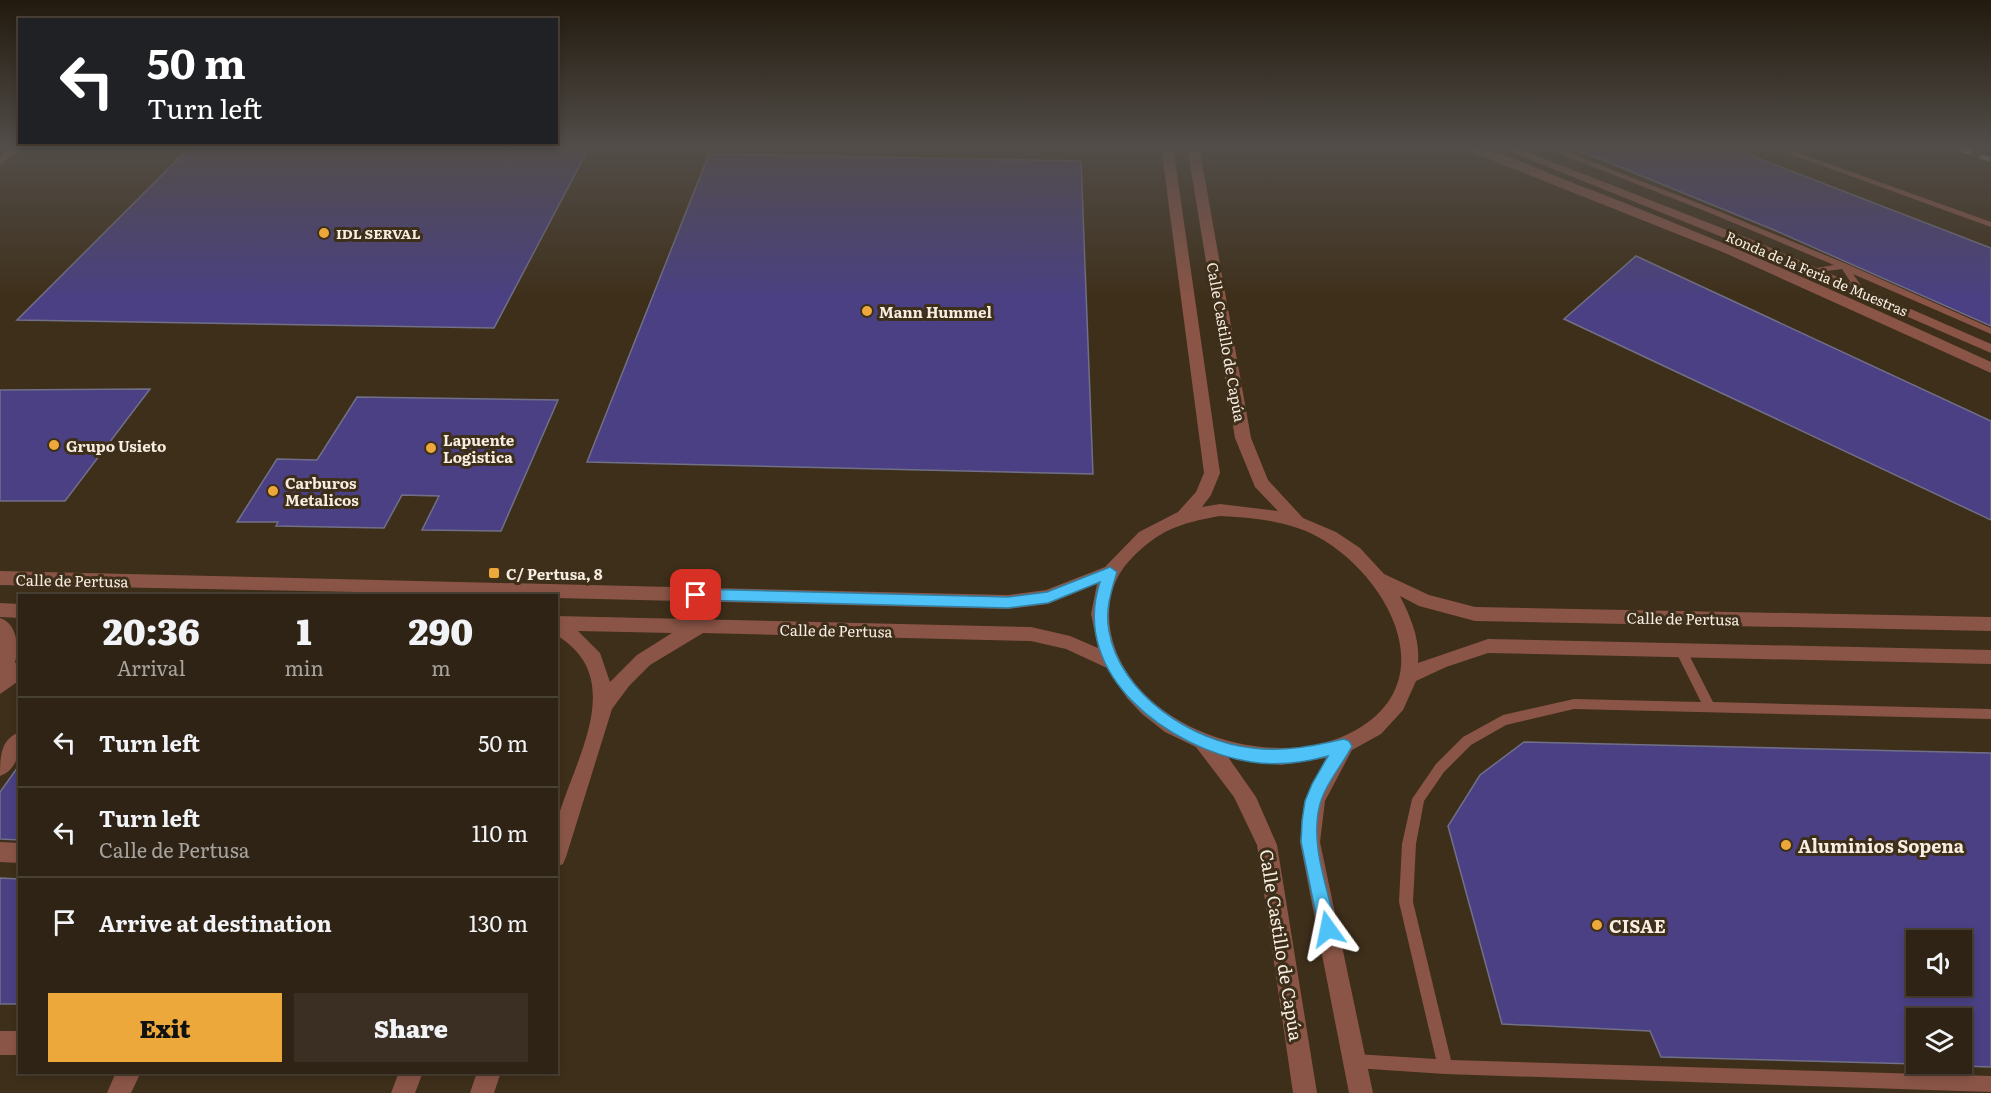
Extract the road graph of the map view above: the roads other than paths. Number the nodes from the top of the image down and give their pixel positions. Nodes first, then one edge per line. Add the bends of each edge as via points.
1 (1174, 197) edge
2 (1202, 197) edge
3 (1594, 197) edge
4 (1633, 197) edge
5 (1677, 197) edge
6 (1913, 197) edge
7 (1991, 225) edge
8 (1844, 266) junction
9 (1814, 271) junction
10 (1861, 291) junction
11 (1991, 331) edge
12 (1991, 349) edge
13 (1991, 368) edge
14 (1184, 516) junction
15 (1297, 521) junction
16 (1110, 572) junction
17 (0, 578) edge
18 (1382, 579) junction
19 (0, 610) edge
20 (18, 611) edge
21 (558, 624) edge
22 (1991, 624) edge
23 (0, 625) edge
24 (558, 625) edge
25 (703, 627) junction
26 (1681, 650) junction
27 (1991, 657) edge
28 (1112, 662) junction
29 (18, 671) edge
30 (1408, 676) junction
31 (0, 680) edge
32 (0, 686) edge
33 (604, 705) junction
34 (1709, 707) junction
35 (1991, 714) edge
36 (1204, 742) junction
37 (18, 743) edge
38 (1344, 746) junction
39 (0, 767) edge
40 (558, 851) edge
41 (0, 852) edge
42 (18, 852) edge
43 (0, 1043) edge
44 (18, 1043) edge
45 (1355, 1061) junction
46 (1445, 1067) junction
47 (128, 1074) edge
48 (410, 1074) edge
49 (488, 1074) edge
50 (1991, 1084) edge
51 (118, 1093) edge
52 (403, 1093) edge
53 (482, 1093) edge
54 (1305, 1093) edge
55 (1361, 1093) edge

1 - 14 street, Calle Castillo de Capúa via 1212,473 1203,495
2 - 15 street, Calle Castillo de Capúa via 1243,438 1261,483
3 - 13 street, Ronda de la Feria de Muestras via 1773,269
4 - 9 street, Ronda de la Feria de Muestras
5 - 8 lane
6 - 7 lane
8 - 9 lane
8 - 10 lane
8 - 11 lane
9 - 10 street, Ronda de la Feria de Muestras
10 - 12 street, Ronda de la Feria de Muestras
14 - 15 street via 1220,510 1258,512
14 - 16 street via 1157,528 1131,548
15 - 18 street via 1329,535 1358,555
16 - 17 street, Calle de Pertusa via 1048,597 1008,602
16 - 28 street via 1101,600 1101,630
18 - 22 street, Calle de Pertusa via 1425,601 1475,614
18 - 30 street via 1401,609 1411,643
19 - 20 street, Calle de Pertusa
21 - 25 street, Calle de Pertusa
23 - 31 street via 7,633 9,646
24 - 33 street via 591,650 599,664
25 - 28 street, Calle de Pertusa via 1032,634 1070,643
25 - 33 street via 647,655 631,669
26 - 27 street
26 - 30 street via 1488,646
26 - 34 lane
28 - 36 street via 1133,693 1164,721
29 - 32 street
30 - 38 street via 1396,704 1374,728
33 - 40 street
34 - 35 lane
34 - 46 lane via 1564,706 1503,720 1467,741 1440,768 1418,799 1409,844 1406,902
36 - 38 street via 1252,755 1281,756
36 - 54 street, Calle Castillo de Capúa via 1239,786 1267,845
37 - 39 street
38 - 45 street via 1313,801 1310,842
41 - 42 street
43 - 44 street
45 - 46 lane
45 - 55 street
46 - 50 lane
47 - 51 street
48 - 52 street
49 - 53 street

